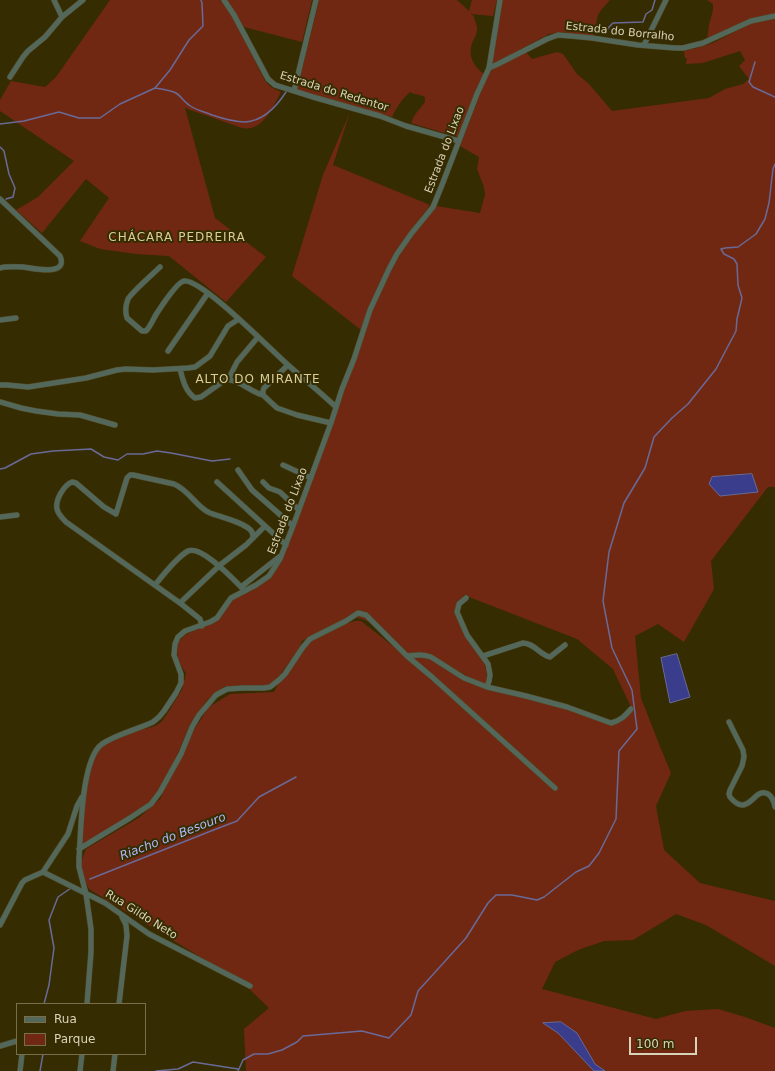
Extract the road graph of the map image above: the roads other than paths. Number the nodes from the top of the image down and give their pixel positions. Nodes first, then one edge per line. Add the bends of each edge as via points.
1 (54, 0) edge
2 (83, 0) edge
3 (224, 0) edge
4 (316, 0) edge
5 (500, 0) edge
6 (666, 0) edge
7 (775, 16) edge
8 (62, 17) junction
9 (644, 45) junction
10 (489, 68) junction
11 (10, 77) dead end
12 (294, 91) junction
13 (459, 141) junction
14 (0, 198) edge
15 (1, 266) edge
16 (160, 267) dead end
17 (208, 293) junction
18 (16, 318) dead end
19 (239, 319) junction
20 (0, 320) edge
21 (258, 337) junction
22 (168, 351) dead end
23 (288, 365) junction
24 (180, 369) junction
25 (228, 380) junction
26 (0, 386) edge
27 (263, 395) junction
28 (0, 402) edge
29 (336, 407) junction
30 (331, 423) junction
31 (115, 425) dead end
32 (283, 465) dead end
33 (238, 470) dead end
34 (311, 478) junction
35 (217, 482) dead end
36 (263, 482) dead end
37 (299, 510) junction
38 (17, 515) dead end
39 (0, 517) edge
40 (265, 526) junction
41 (294, 526) junction
42 (253, 538) junction
43 (286, 544) junction
44 (282, 556) junction
45 (220, 565) junction
46 (155, 585) junction
47 (243, 589) junction
48 (466, 598) dead end
49 (180, 603) junction
50 (202, 626) junction
51 (565, 645) dead end
52 (407, 656) junction
53 (483, 656) junction
54 (487, 687) junction
55 (631, 709) dead end
56 (728, 722) dead end
57 (556, 788) dead end
58 (83, 795) junction
59 (775, 807) edge
60 (79, 849) junction
61 (43, 872) junction
62 (86, 894) junction
63 (119, 913) junction
64 (0, 926) edge
65 (250, 986) dead end
66 (87, 1003) edge
67 (119, 1003) edge
68 (16, 1041) edge
69 (0, 1046) edge
70 (22, 1055) edge
71 (82, 1055) edge
72 (115, 1055) edge
73 (20, 1071) edge
74 (80, 1071) edge
75 (113, 1071) edge

1 - 8 street
2 - 8 street
3 - 12 street, Estrada do Redentor via 268,79 275,85
4 - 12 street
5 - 10 street, Estrada do Lixao
6 - 9 street
7 - 9 street, Estrada do Borralho via 751,22 694,46 675,48
8 - 11 street via 26,54
9 - 10 street, Estrada do Borralho via 558,35
10 - 13 street, Estrada do Lixao
12 - 13 street, Estrada do Redentor
13 - 29 street, Estrada do Lixao via 433,207 397,254 370,310
14 - 15 street via 62,260 58,267 49,270
16 - 17 street via 128,299 127,318 142,331 150,327 166,300 183,281 195,283
17 - 19 street
17 - 22 street
18 - 20 street
19 - 21 street
19 - 24 street via 228,326 210,356 195,367
21 - 23 street
21 - 25 street via 238,362
23 - 27 street via 264,388
23 - 29 street
24 - 25 street via 186,388 195,398
24 - 26 street via 126,369 32,387
25 - 27 street
27 - 30 street via 277,408
28 - 31 street via 36,411 80,414
29 - 30 street, Estrada do Lixao
30 - 34 street, Estrada do Lixao
32 - 34 street
33 - 41 street via 252,490
34 - 37 street, Estrada do Lixao
35 - 40 street
36 - 37 street via 269,488 280,492
37 - 41 street, Estrada do Lixao
38 - 39 street
40 - 42 street
40 - 43 street
41 - 43 street, Estrada do Lixao
42 - 45 street
42 - 46 street via 249,528 205,510 184,489 174,484 130,475 116,514 74,482 67,484 56,504 60,516
43 - 44 street, Estrada do Lixao
44 - 47 street
44 - 47 street, Estrada do Lixao via 269,576 256,585
45 - 46 street via 191,550 178,559
45 - 47 street
45 - 49 street
46 - 49 street
47 - 50 street, Estrada do Lixao via 231,598 217,618
48 - 53 street via 459,604 458,616 467,635
49 - 50 street via 200,619
50 - 58 street, Estrada do Lixao via 185,631 175,644 174,655 182,678 170,703 153,722 110,739 96,749 89,764
51 - 53 street via 550,656 545,656 526,643 520,643
52 - 54 street via 426,655 464,678
52 - 57 street
52 - 60 street via 366,615 358,613 310,639 285,674 270,686 221,691 209,701 199,715 179,758 151,804
53 - 54 street via 489,670
54 - 55 street via 567,707 611,723 618,721
56 - 59 street via 738,739 744,757 730,790 730,798 742,805 766,793 772,798
58 - 60 street, Estrada do Lixao
58 - 61 street via 68,834
60 - 62 street, Estrada do Lixao via 79,867
61 - 62 street, Rua Gildo Neto
61 - 64 street via 22,883
62 - 63 street, Rua Gildo Neto
62 - 66 street, Estrada do Lixao via 92,941
63 - 65 street, Rua Gildo Neto via 149,934
63 - 67 street via 127,928
68 - 69 street
70 - 73 street
71 - 74 street
72 - 75 street

